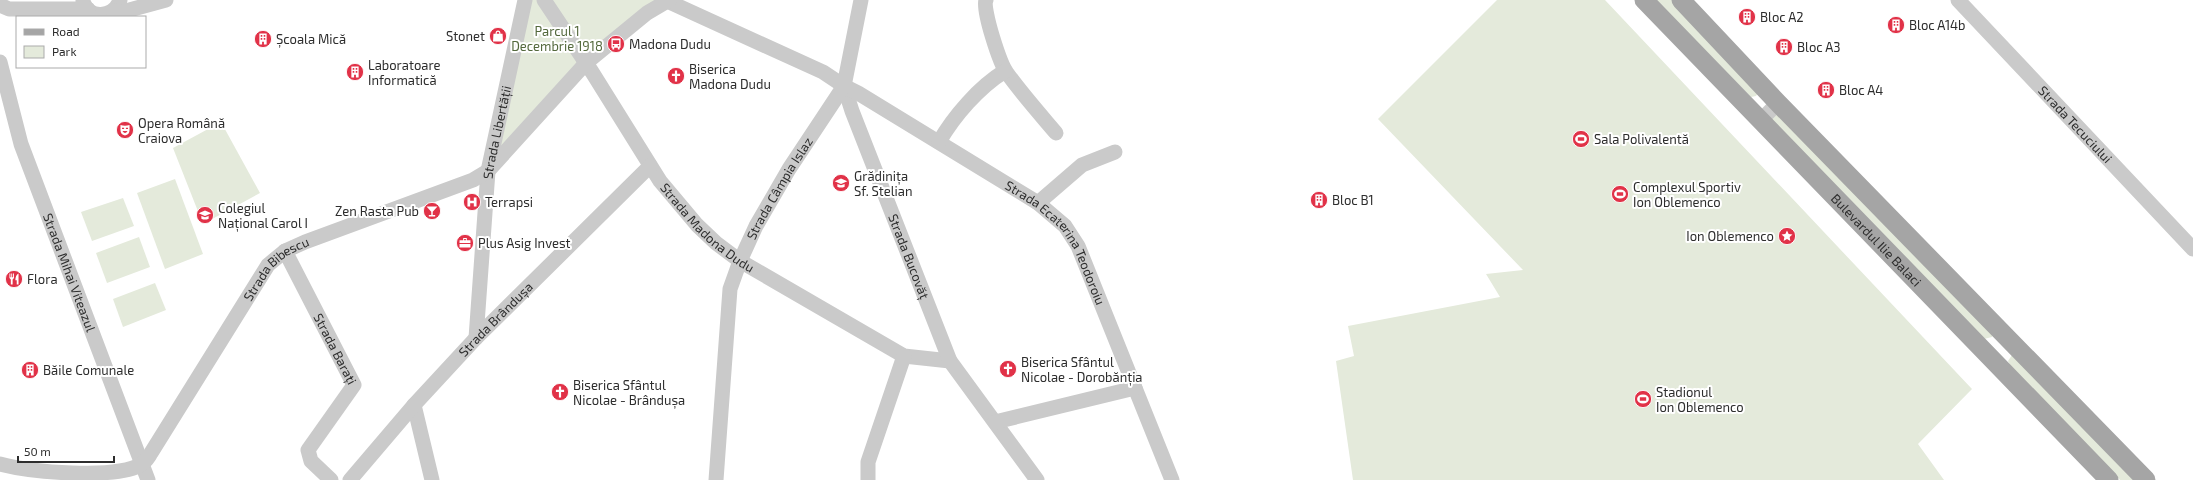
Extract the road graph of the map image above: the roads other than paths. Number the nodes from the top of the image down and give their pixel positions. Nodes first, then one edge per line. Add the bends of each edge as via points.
1 (37, 0) edge
2 (166, 0) edge
3 (525, 0) edge
4 (544, 0) edge
5 (668, 0) edge
6 (861, 0) edge
7 (986, 0) edge
8 (1644, 0) edge
9 (1681, 0) edge
10 (1958, 0) edge
11 (85, 5) edge
12 (116, 6) edge
13 (3, 10) edge
14 (0, 62) edge
15 (586, 63) junction
16 (1005, 72) junction
17 (844, 86) junction
18 (1778, 103) junction
19 (1761, 120) junction
20 (1056, 133) dead end
21 (939, 142) junction
22 (1115, 152) dead end
23 (650, 166) junction
24 (488, 171) junction
25 (1038, 203) junction
26 (2193, 249) edge
27 (285, 251) junction
28 (740, 261) junction
29 (476, 338) junction
30 (904, 356) junction
31 (950, 361) junction
32 (1135, 388) junction
33 (414, 405) junction
34 (995, 422) junction
35 (0, 464) edge
36 (142, 464) junction
37 (148, 480) edge
38 (331, 480) edge
39 (350, 480) edge
40 (432, 480) edge
41 (716, 480) edge
42 (868, 480) edge
43 (1037, 480) edge
44 (1172, 480) edge
45 (2109, 480) edge
46 (2146, 480) edge

1 - 13 street
2 - 12 street via 122,12
3 - 24 street, Strada Libertății
4 - 15 street, Strada Madona Dudu
5 - 15 street, Strada Bibescu via 647,13
5 - 17 street via 823,72
6 - 17 street, Strada Câmpia Islaz
7 - 16 street via 986,16
8 - 19 main road, Bulevardul Ilie Balaci
9 - 18 main road, Bulevardul Ilie Balaci
10 - 26 street, Strada Tecuciului
11 - 12 street via 96,14 105,15
11 - 13 street
14 - 36 street, Strada Mihai Viteazul via 21,144
15 - 23 street, Strada Madona Dudu
15 - 24 street, Strada Bibescu
16 - 20 street
16 - 21 street via 995,78 966,106 946,129
17 - 21 street, Strada Ecaterina Teodoroiu
17 - 28 street, Strada Câmpia Islaz via 789,169 756,226
17 - 31 street, Strada Bucovăț
18 - 19 street
18 - 46 main road, Bulevardul Ilie Balaci
19 - 45 main road, Bulevardul Ilie Balaci
21 - 25 street, Strada Ecaterina Teodoroiu
22 - 25 street via 1082,165
23 - 28 street, Strada Madona Dudu via 677,204 716,243
23 - 29 street, Strada Brândușa
24 - 27 street, Strada Bibescu via 473,180
24 - 29 street, Strada Libertății
25 - 32 street, Strada Ecaterina Teodoroiu via 1065,226 1078,246
27 - 36 street, Strada Bibescu via 268,265
27 - 38 street, Strada Barați via 354,385 308,450 311,461
28 - 30 street, Strada Madona Dudu
28 - 41 street, Strada Câmpia Islaz via 730,289
29 - 33 street, Strada Brândușa
30 - 31 street, Strada Madona Dudu
30 - 42 street via 868,462
31 - 34 street, Strada Bucovăț
32 - 34 street
32 - 44 street, Strada Ecaterina Teodoroiu
33 - 39 street, Strada Brândușa
33 - 40 street
34 - 43 street, Strada Bucovăț
35 - 36 street via 57,475 122,471
36 - 37 street, Strada Mihai Viteazul

